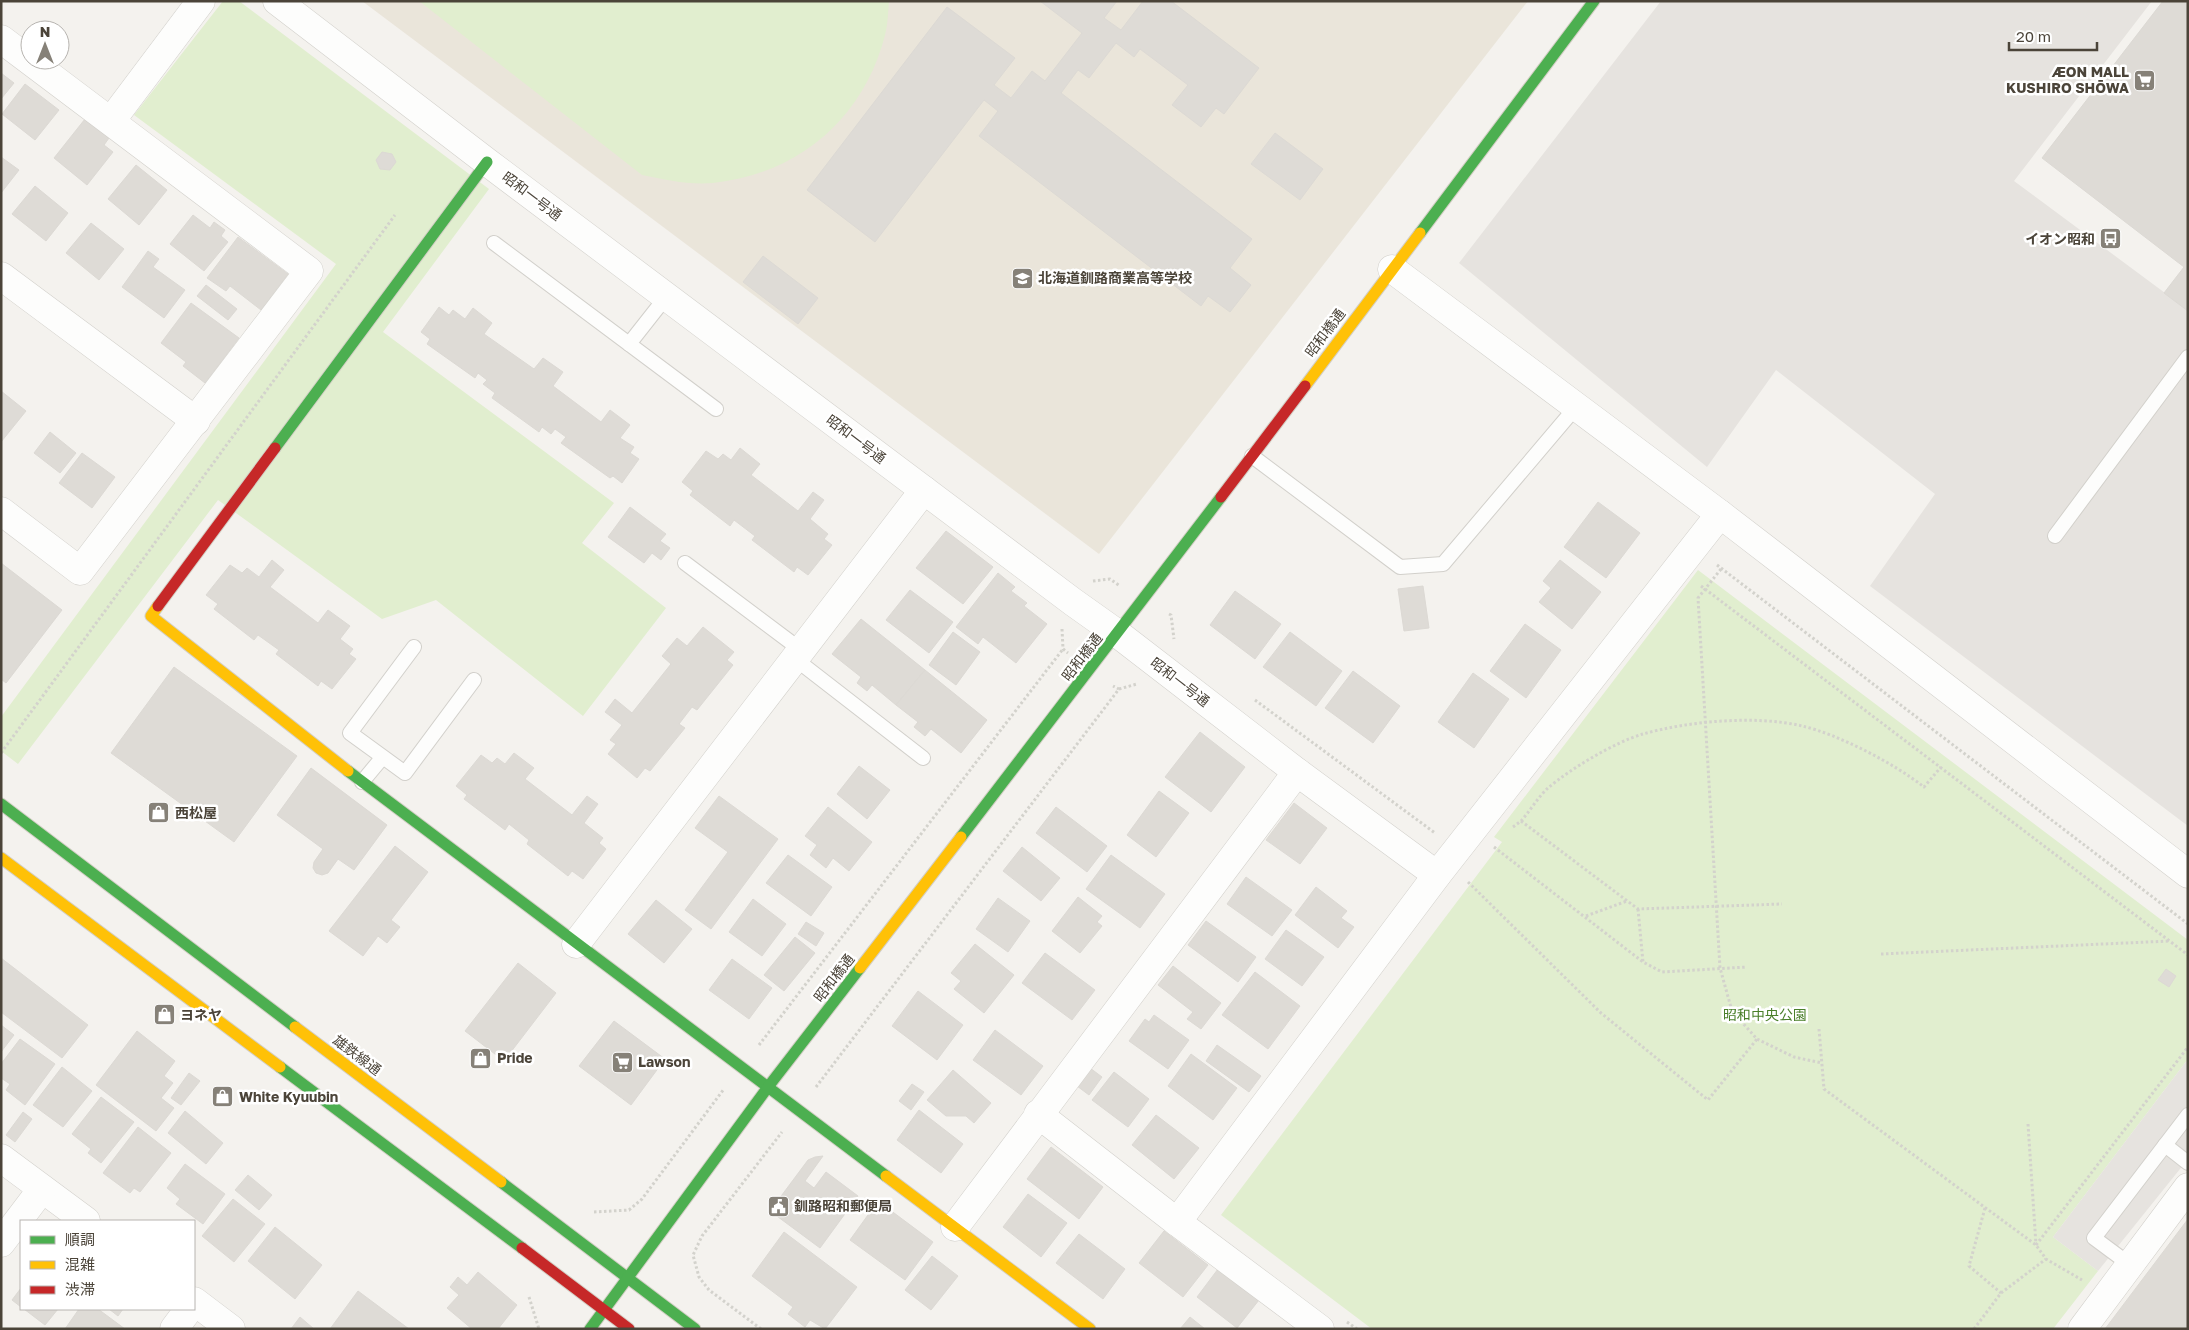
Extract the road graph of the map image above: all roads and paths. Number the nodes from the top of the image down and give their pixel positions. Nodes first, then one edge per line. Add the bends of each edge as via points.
1 (201, 1) edge
2 (277, 1) edge
3 (1594, 1) edge
4 (1, 39) edge
5 (111, 121) junction
6 (487, 162) junction
7 (394, 215) dead end
8 (494, 243) dead end
9 (1392, 270) junction
10 (1, 276) edge
11 (666, 297) junction
12 (629, 344) junction
13 (2188, 357) edge
14 (1576, 407) junction
15 (716, 409) dead end
16 (196, 421) junction
17 (1252, 456) junction
18 (924, 490) junction
19 (1, 511) edge
20 (1720, 514) junction
21 (2055, 536) dead end
22 (686, 563) dead end
23 (1715, 564) dead end
24 (1721, 569) junction
25 (1699, 584) dead end
26 (1705, 589) junction
27 (1118, 634) junction
28 (414, 646) dead end
29 (1063, 649) dead end
30 (797, 654) junction
31 (1089, 671) junction
32 (474, 680) dead end
33 (1252, 698) dead end
34 (1705, 722) junction
35 (1, 753) edge
36 (382, 758) junction
37 (923, 758) dead end
38 (1941, 767) junction
39 (1298, 772) junction
40 (362, 782) junction
41 (1, 804) edge
42 (1521, 821) junction
43 (1506, 833) dead end
44 (1499, 839) dead end
45 (1457, 849) junction
46 (1, 858) edge
47 (1437, 874) junction
48 (2188, 874) edge
49 (1627, 901) junction
50 (1782, 904) dead end
51 (1716, 907) junction
52 (1638, 909) junction
53 (1585, 916) junction
54 (2188, 924) edge
55 (2170, 941) junction
56 (576, 944) junction
57 (1881, 954) dead end
58 (2188, 955) edge
59 (1643, 962) junction
60 (1747, 967) dead end
61 (1720, 968) junction
62 (1819, 1030) dead end
63 (1757, 1039) junction
64 (2188, 1047) edge
65 (1822, 1063) junction
66 (742, 1066) junction
67 (768, 1088) junction
68 (798, 1110) junction
69 (1038, 1114) junction
70 (2188, 1115) edge
71 (2028, 1124) dead end
72 (2165, 1145) junction
73 (1, 1158) edge
74 (2188, 1163) edge
75 (2188, 1187) edge
76 (42, 1189) junction
77 (1985, 1208) junction
78 (594, 1212) dead end
79 (85, 1220) edge
80 (1177, 1222) junction
81 (955, 1227) junction
82 (1, 1243) edge
83 (2036, 1245) junction
84 (2046, 1259) junction
85 (2129, 1264) junction
86 (628, 1278) junction
87 (2084, 1280) dead end
88 (2001, 1293) junction
89 (529, 1297) dead end
90 (195, 1302) edge
91 (188, 1310) edge
92 (604, 1310) junction
93 (1331, 1323) edge
94 (174, 1329) edge
95 (232, 1329) edge
96 (539, 1329) edge
97 (590, 1329) edge
98 (629, 1329) edge
99 (696, 1329) edge
100 (761, 1329) edge
101 (1090, 1329) edge
102 (1357, 1329) edge
103 (1974, 1329) edge
104 (2082, 1329) edge

1 - 5 street
2 - 6 street, 昭和一号通
3 - 9 street, 昭和橋通
4 - 5 street
5 - 16 street via 309,271
6 - 11 street, 昭和一号通
6 - 40 street via 152,616
7 - 35 path
8 - 12 lane
9 - 14 street
9 - 17 street, 昭和橋通
10 - 16 street
11 - 12 lane
11 - 18 street, 昭和一号通
12 - 15 lane
13 - 21 lane
14 - 17 lane via 1443,564 1400,567
14 - 20 street
16 - 19 street via 80,570
17 - 27 street, 昭和橋通
18 - 27 street, 昭和一号通
18 - 30 street
20 - 45 street
20 - 48 street
22 - 30 lane
23 - 24 path
24 - 26 path
24 - 54 path
25 - 26 path
26 - 34 path via 1698,598
26 - 38 path
27 - 31 street, 昭和橋通
27 - 39 street, 昭和一号通
28 - 36 lane via 350,733
29 - 66 path
30 - 37 lane
30 - 56 street
31 - 67 street, 昭和橋通
31 - 68 path via 1119,689
32 - 36 lane via 404,773
33 - 45 path
34 - 38 path via 1753,720 1802,726 1854,745 1908,774 1924,787
34 - 42 path via 1643,734 1593,757 1547,789
34 - 51 path
36 - 40 lane
38 - 55 path
39 - 47 street, 昭和一号通
39 - 69 street
40 - 56 street
41 - 86 street, 雄鉄線通
42 - 43 path
42 - 49 path
44 - 53 path via 1491,845
45 - 47 street
45 - 63 path via 1476,864 1464,878 1601,1013 1708,1100
46 - 92 street
47 - 80 street
49 - 52 path
49 - 53 path
50 - 51 path
51 - 52 path
51 - 61 path
52 - 59 path
53 - 59 path
55 - 57 path
55 - 58 path
56 - 66 street
59 - 61 path via 1662,972
60 - 61 path
61 - 63 path via 1732,1011
62 - 65 path
63 - 65 path via 1794,1057
64 - 83 path
65 - 77 path via 1824,1089
66 - 67 street
66 - 78 path via 642,1199 629,1210
67 - 68 street
67 - 86 street, 昭和橋通
68 - 81 street
68 - 100 path via 702,1236 693,1255 699,1277 709,1290
69 - 80 street
69 - 81 street
70 - 72 lane
71 - 83 path
72 - 74 lane
72 - 85 lane via 2094,1238
73 - 76 street
75 - 85 street
76 - 79 street
76 - 82 street
77 - 83 path
77 - 88 path via 1969,1266
80 - 93 street
81 - 101 street
83 - 84 path
84 - 87 path
84 - 88 path
85 - 104 street
86 - 92 street, 昭和橋通
86 - 99 street, 雄鉄線通
88 - 103 path
89 - 96 path
90 - 95 street
91 - 94 street
92 - 97 street, 昭和橋通
92 - 98 street
93 - 102 path

